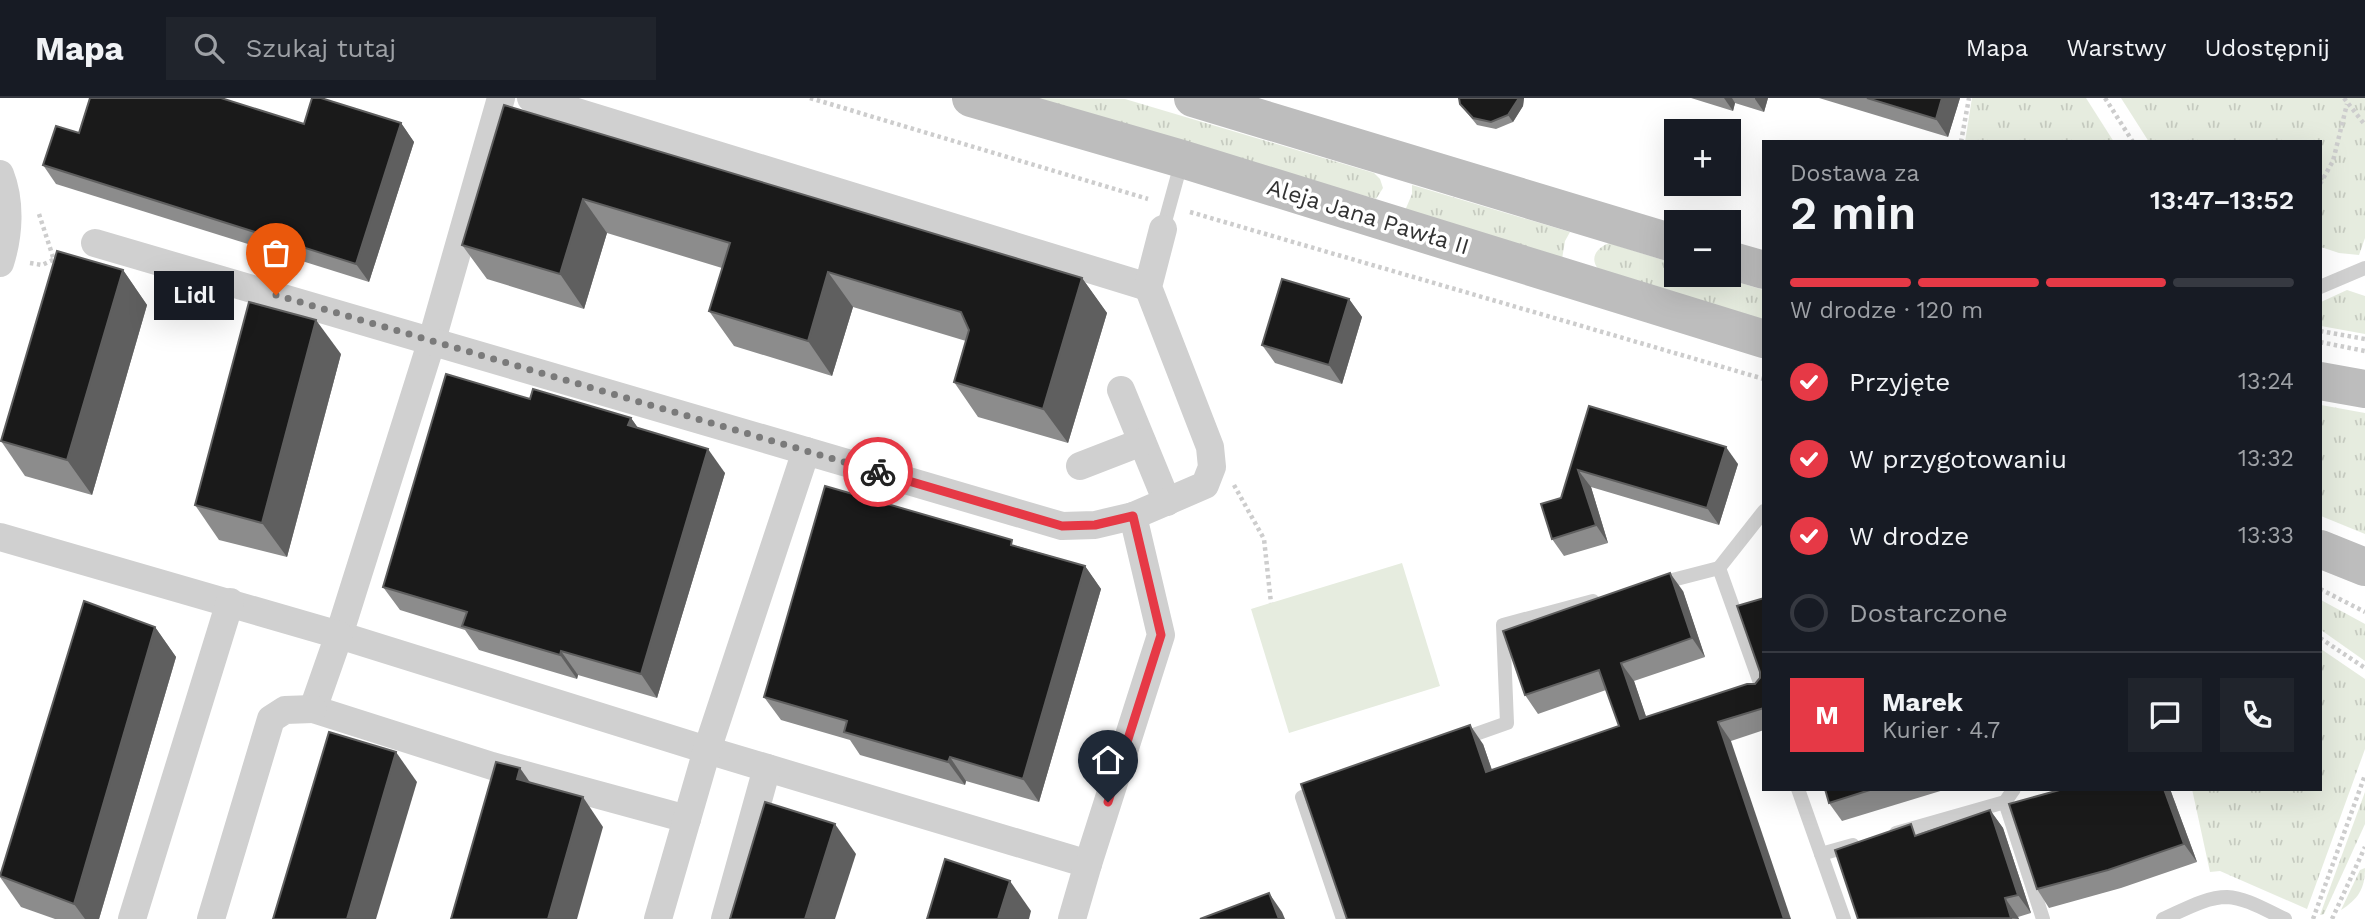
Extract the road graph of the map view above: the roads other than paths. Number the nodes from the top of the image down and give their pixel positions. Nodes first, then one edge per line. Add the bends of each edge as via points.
1 (501, 98) edge
2 (531, 98) edge
3 (971, 98) edge
4 (1199, 99) edge
5 (1182, 159) junction
6 (0, 174) edge
7 (1166, 217) joint
8 (1664, 240) edge
9 (95, 243) road end
10 (1, 260) edge
11 (1741, 263) edge
12 (2365, 268) edge
13 (1762, 269) edge
14 (2322, 286) edge
15 (1148, 287) junction
16 (1762, 338) edge
17 (432, 340) junction
18 (2322, 381) edge
19 (2365, 388) edge
20 (1121, 390) dead end
21 (1142, 442) junction
22 (806, 452) junction
23 (1080, 466) dead end
24 (1167, 502) junction
25 (1762, 514) edge
26 (1133, 516) junction
27 (0, 537) edge
28 (2322, 550) edge
29 (2365, 567) edge
30 (1720, 568) junction
31 (1643, 588) edge
32 (1605, 598) edge
33 (230, 602) junction
34 (339, 635) junction
35 (1762, 688) edge
36 (313, 709) junction
37 (1443, 746) edge
38 (706, 750) junction
39 (767, 768) junction
40 (1341, 783) edge
41 (1799, 791) edge
42 (2013, 791) edge
43 (2005, 802) junction
44 (687, 819) junction
45 (1821, 854) junction
46 (1088, 864) junction
47 (132, 919) edge
48 (211, 919) edge
49 (658, 919) edge
50 (724, 919) edge
51 (1072, 919) edge
52 (1343, 919) edge
53 (1844, 919) edge
54 (2043, 919) edge
55 (2163, 919) edge
56 (2285, 919) edge

1 - 17 street
2 - 15 street
3 - 5 main road, Aleja Jana Pawła II
4 - 8 main road
5 - 7 lane
5 - 16 main road, Aleja Jana Pawła II
6 - 10 street via 7,196
7 - 15 street
9 - 17 street
11 - 13 main road
12 - 14 lane
15 - 24 street via 1210,447 1212,467 1205,485
17 - 22 street
17 - 34 street
18 - 19 main road
20 - 21 street
21 - 23 street
21 - 24 street
22 - 26 street via 1062,526 1095,525
22 - 38 street
24 - 26 street
25 - 30 lane
26 - 46 street via 1161,635
27 - 33 street
28 - 29 main road
30 - 31 lane
30 - 35 lane
32 - 37 lane via 1503,625 1507,723
33 - 34 street
33 - 47 street
34 - 36 street
34 - 38 street
36 - 44 street via 492,766
36 - 48 street via 285,710 271,719
38 - 39 street
38 - 44 street
39 - 46 street
39 - 50 street
40 - 52 lane via 1302,797
41 - 45 lane
42 - 43 lane
43 - 45 lane
43 - 54 lane
44 - 49 street
45 - 53 lane
46 - 51 street
55 - 56 lane via 2207,900 2227,897

